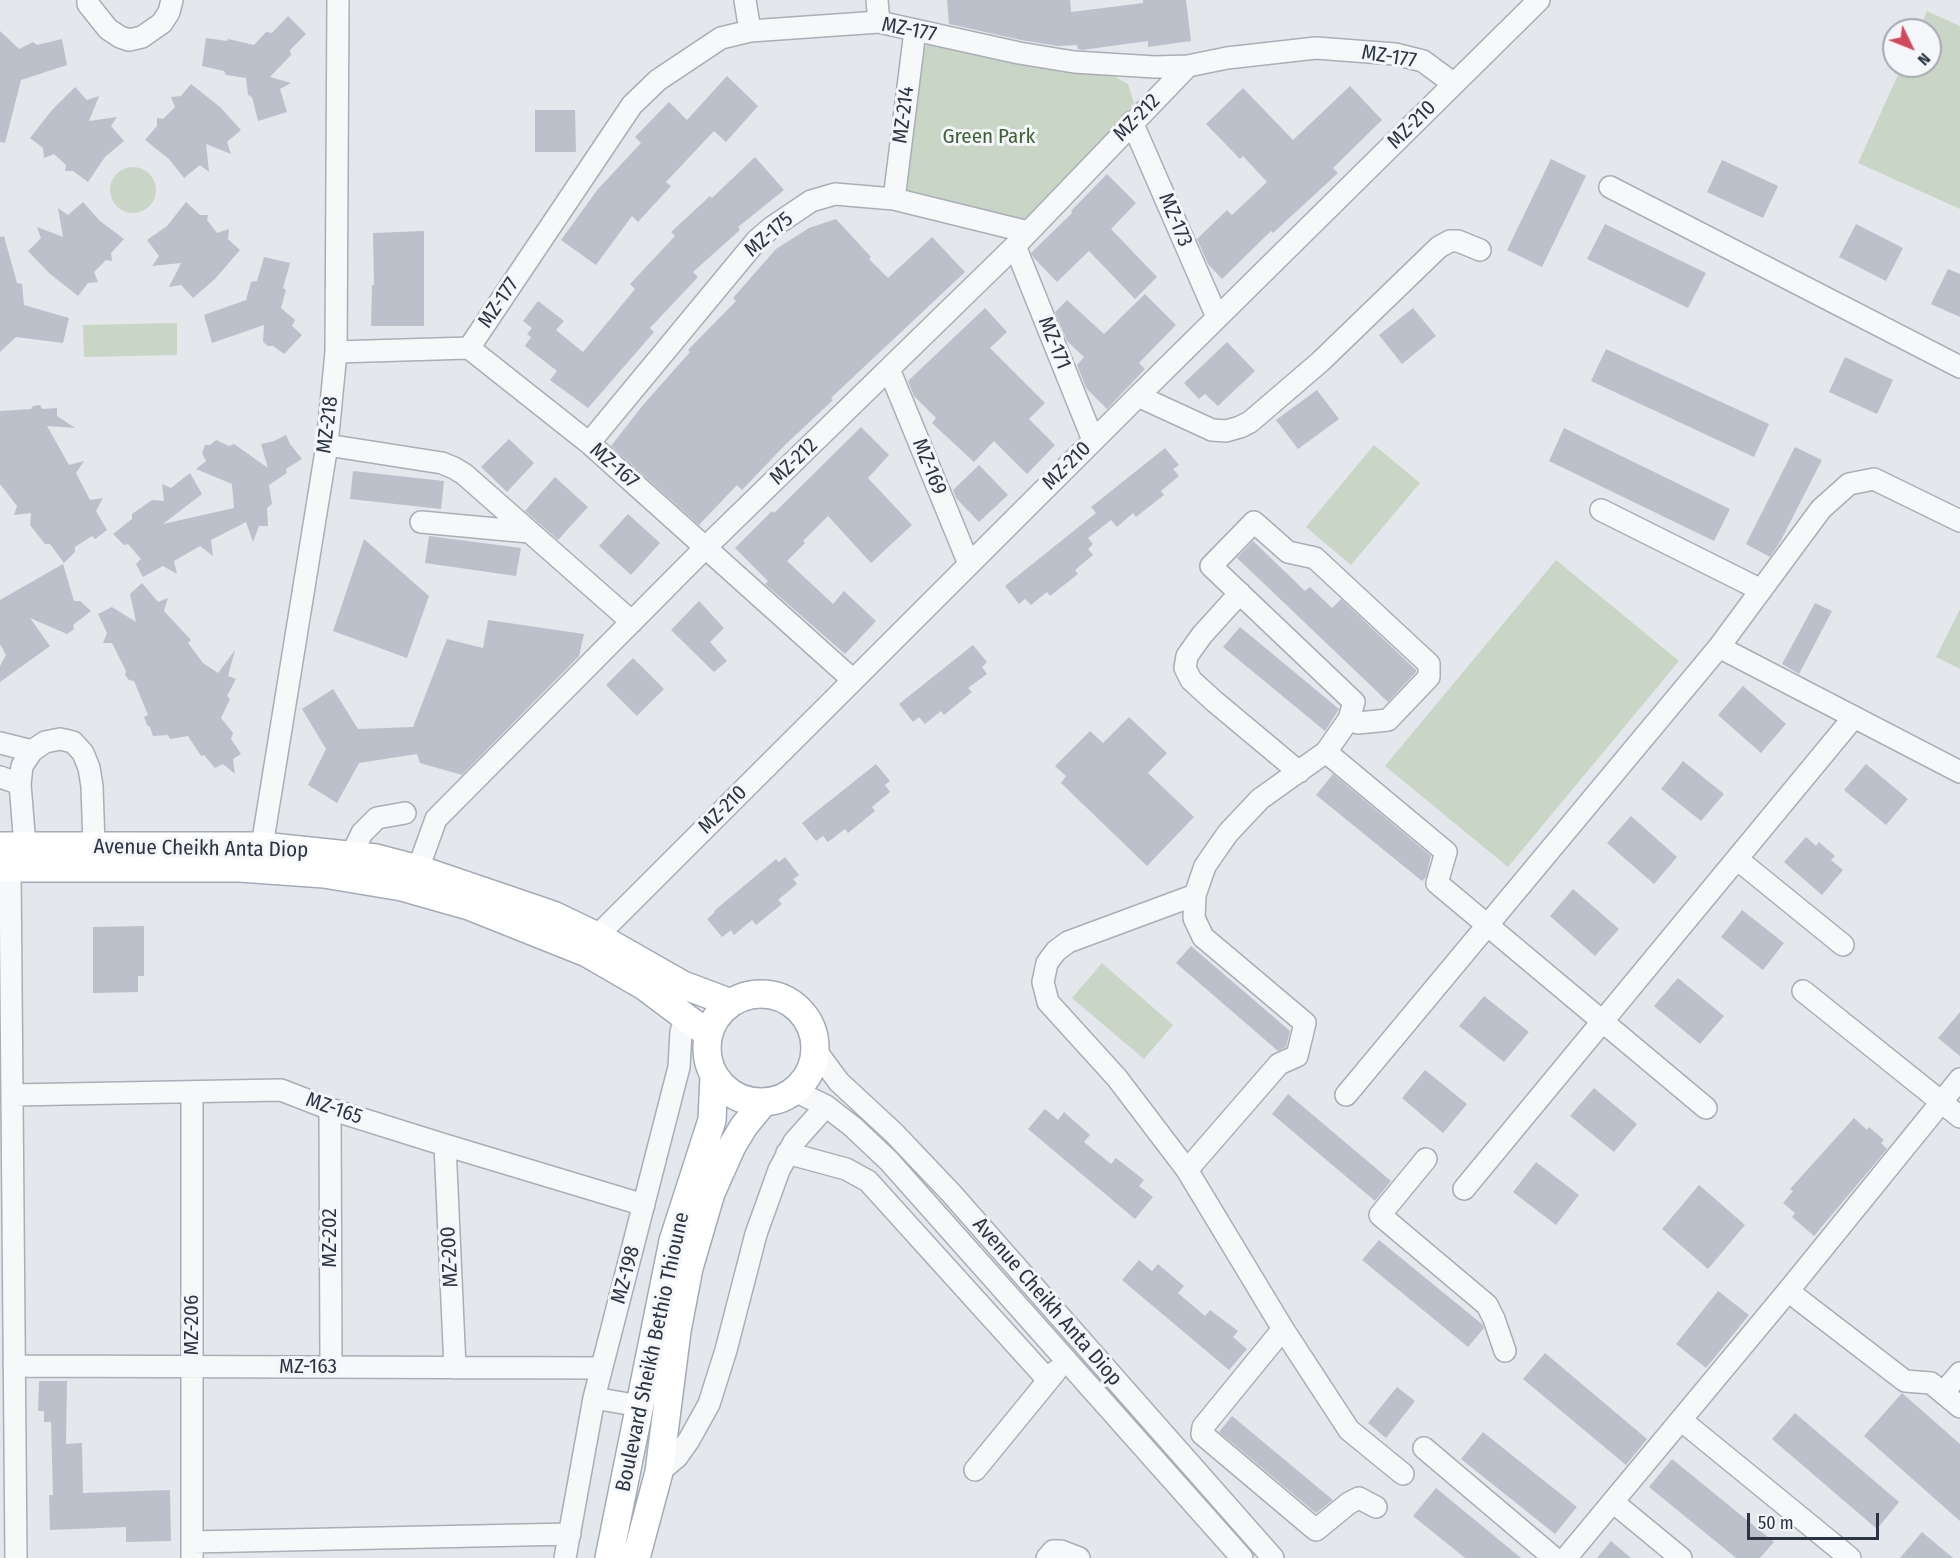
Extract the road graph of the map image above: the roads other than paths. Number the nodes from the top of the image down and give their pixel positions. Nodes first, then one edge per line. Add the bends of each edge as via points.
1 (88, 0) edge
2 (171, 0) edge
3 (338, 0) edge
4 (745, 0) edge
5 (877, 0) edge
6 (1539, 0) edge
7 (879, 22) junction
8 (750, 31) junction
9 (915, 31) junction
10 (1188, 66) junction
11 (1454, 84) junction
12 (1132, 122) junction
13 (1610, 187) dead end
14 (894, 199) junction
15 (1021, 239) junction
16 (1480, 250) dead end
17 (1217, 317) junction
18 (469, 348) junction
19 (336, 352) junction
20 (1960, 367) edge
21 (889, 369) junction
22 (1138, 396) junction
23 (1093, 440) junction
24 (589, 443) junction
25 (327, 445) junction
26 (1601, 510) dead end
27 (1960, 521) edge
28 (421, 522) dead end
29 (529, 532) junction
30 (706, 547) junction
31 (969, 564) junction
32 (1761, 590) junction
33 (1240, 593) junction
34 (632, 622) junction
35 (1719, 647) junction
36 (853, 680) junction
37 (1854, 717) junction
38 (1349, 719) junction
39 (0, 743) edge
40 (32, 751) junction
41 (1326, 752) junction
42 (1299, 772) junction
43 (1960, 772) edge
44 (10, 780) edge
45 (405, 813) dead end
46 (94, 846) junction
47 (262, 846) junction
48 (352, 854) junction
49 (9, 857) edge
50 (1737, 859) junction
51 (418, 869) junction
52 (1195, 895) junction
53 (1487, 926) junction
54 (597, 936) junction
55 (1843, 945) dead end
56 (1803, 992) dead end
57 (731, 1003) junction
58 (686, 1016) junction
59 (1602, 1022) junction
60 (708, 1034) junction
61 (816, 1051) junction
62 (714, 1077) junction
63 (1960, 1079) edge
64 (795, 1091) junction
65 (192, 1092) junction
66 (12, 1095) junction
67 (1346, 1095) dead end
68 (1942, 1102) junction
69 (763, 1103) junction
70 (826, 1106) junction
71 (1706, 1108) dead end
72 (330, 1109) junction
73 (1960, 1117) edge
74 (445, 1145) junction
75 (787, 1153) junction
76 (1426, 1159) dead end
77 (1187, 1170) junction
78 (1464, 1189) dead end
79 (644, 1205) junction
80 (1788, 1291) junction
81 (1283, 1329) junction
82 (1505, 1351) dead end
83 (1066, 1358) junction
84 (14, 1366) junction
85 (192, 1367) junction
86 (330, 1367) junction
87 (455, 1368) junction
88 (601, 1368) junction
89 (1960, 1374) edge
90 (1048, 1380) junction
91 (7, 1393) edge
92 (1943, 1393) junction
93 (594, 1398) junction
94 (640, 1406) junction
95 (1960, 1407) edge
96 (1681, 1420) junction
97 (1424, 1448) dead end
98 (975, 1470) dead end
99 (659, 1472) junction
100 (1403, 1474) dead end
101 (1613, 1502) junction
102 (1376, 1507) dead end
103 (570, 1534) junction
104 (192, 1550) edge
105 (16, 1558) edge
106 (565, 1558) edge
107 (609, 1558) edge
108 (636, 1558) edge
109 (1047, 1558) edge
110 (1079, 1558) edge
111 (1242, 1558) edge
112 (1273, 1558) edge
113 (1554, 1558) edge
114 (1566, 1558) edge
115 (1681, 1558) edge
116 (1850, 1558) edge

1 - 2 street via 108,29 129,40 142,37 162,23
3 - 19 street, MZ-218
4 - 8 street
5 - 7 street
6 - 11 street, MZ-210
7 - 8 street, MZ-177
7 - 9 street, MZ-177
8 - 18 street, MZ-177 via 721,38 658,80 632,105
9 - 10 street, MZ-177 via 1074,62
9 - 14 street, MZ-214
10 - 11 street, MZ-177 via 1316,48 1395,54 1423,61
10 - 12 street, MZ-212
11 - 17 street, MZ-210
12 - 15 street, MZ-212
12 - 17 street, MZ-173
13 - 20 street
14 - 15 street, MZ-175
14 - 24 street, MZ-175 via 835,194 811,201 771,228 722,281
15 - 21 street, MZ-212
15 - 23 street, MZ-171
16 - 22 street via 1458,241 1439,247 1320,362 1240,427 1212,430
17 - 22 street, MZ-210
18 - 19 street
18 - 24 street, MZ-167
19 - 25 street, MZ-218
21 - 30 street, MZ-212
21 - 31 street, MZ-169
22 - 23 street, MZ-210
23 - 31 street, MZ-210
24 - 30 street, MZ-167
25 - 29 street via 454,468
25 - 47 street, MZ-218
26 - 32 street
27 - 32 street via 1874,479 1849,484 1821,510
28 - 29 street
29 - 34 street
30 - 34 street, MZ-212
30 - 36 street, MZ-167
31 - 36 street, MZ-210
32 - 35 street
33 - 38 street via 1354,702
33 - 38 street via 1211,566 1254,522 1288,552 1315,558 1429,664 1429,677 1388,720 1358,723
33 - 42 street via 1202,635 1187,656 1185,668 1191,680 1214,701
34 - 51 street, MZ-212 via 436,819
35 - 37 street
35 - 53 street
36 - 54 street, MZ-210
37 - 43 street
37 - 50 street
38 - 41 street
39 - 40 street
40 - 44 street
40 - 46 street via 45,742 60,739 73,742 84,753 92,786
41 - 42 street
41 - 53 street via 1446,852 1437,884
42 - 52 street via 1260,799 1228,833 1205,866
44 - 49 street
45 - 48 street via 377,818 360,836
46 - 47 main road, Avenue Cheikh Anta Diop
46 - 49 main road, Avenue Cheikh Anta Diop
47 - 48 main road, Avenue Cheikh Anta Diop
48 - 51 main road, Avenue Cheikh Anta Diop
49 - 58 main road, Avenue Cheikh Anta Diop via 272,870 402,886 469,906 572,946 630,977
49 - 66 street
50 - 55 street
50 - 59 street
51 - 54 main road, Avenue Cheikh Anta Diop via 531,906
52 - 77 street via 1194,918 1203,937 1305,1023 1297,1056 1279,1064
52 - 77 street via 1068,942 1047,963 1043,982 1048,1002 1117,1078
53 - 59 street
53 - 67 street
54 - 57 main road, Avenue Cheikh Anta Diop via 674,980
56 - 68 street
57 - 60 main road via 721,1011
57 - 61 main road via 747,996 781,997 807,1018
58 - 60 main road, Avenue Cheikh Anta Diop
58 - 79 street, MZ-198 via 679,1067
59 - 71 street
59 - 78 street
60 - 62 main road via 706,1049
61 - 64 main road via 806,1080
61 - 112 street, Avenue Cheikh Anta Diop via 839,1082 951,1193
62 - 69 main road via 735,1096
62 - 94 main road, Boulevard Sheikh Bethio Thioune via 712,1120 673,1241
63 - 68 street
64 - 69 main road
64 - 70 street, Avenue Cheikh Anta Diop
65 - 66 street, MZ-165
65 - 72 street, MZ-165 via 281,1090
65 - 85 street, MZ-206
66 - 84 street
68 - 73 street
68 - 80 street
69 - 99 main road, Boulevard Sheikh Bethio Thioune via 732,1146 711,1193 692,1258 677,1330
70 - 75 street
70 - 83 street, Avenue Cheikh Anta Diop via 889,1161
72 - 74 street, MZ-165
72 - 86 street, MZ-202
74 - 79 street, MZ-165
74 - 87 street, MZ-200
75 - 90 street via 846,1169 868,1181
75 - 99 street via 756,1234 709,1404 677,1457
76 - 82 street via 1380,1215 1487,1305
77 - 81 street
79 - 88 street, MZ-198
80 - 92 street via 1905,1381 1931,1383
80 - 96 street
81 - 100 street via 1349,1430
81 - 102 street via 1203,1427 1202,1434 1316,1530 1359,1498
83 - 90 street
83 - 111 street, Avenue Cheikh Anta Diop
84 - 85 street, MZ-163
84 - 91 street
85 - 86 street, MZ-163
85 - 104 street, MZ-206
86 - 87 street, MZ-163
87 - 88 street, MZ-163
88 - 93 street, MZ-198
89 - 92 street
90 - 98 street
91 - 105 street
92 - 95 street
93 - 94 street
93 - 103 street, MZ-198
94 - 107 main road, Boulevard Sheikh Bethio Thioune
96 - 101 street
96 - 116 street
97 - 113 street
99 - 108 main road, Boulevard Sheikh Bethio Thioune
101 - 114 street
101 - 115 street
103 - 104 street
103 - 106 street, MZ-198
109 - 110 street via 1053,1551

